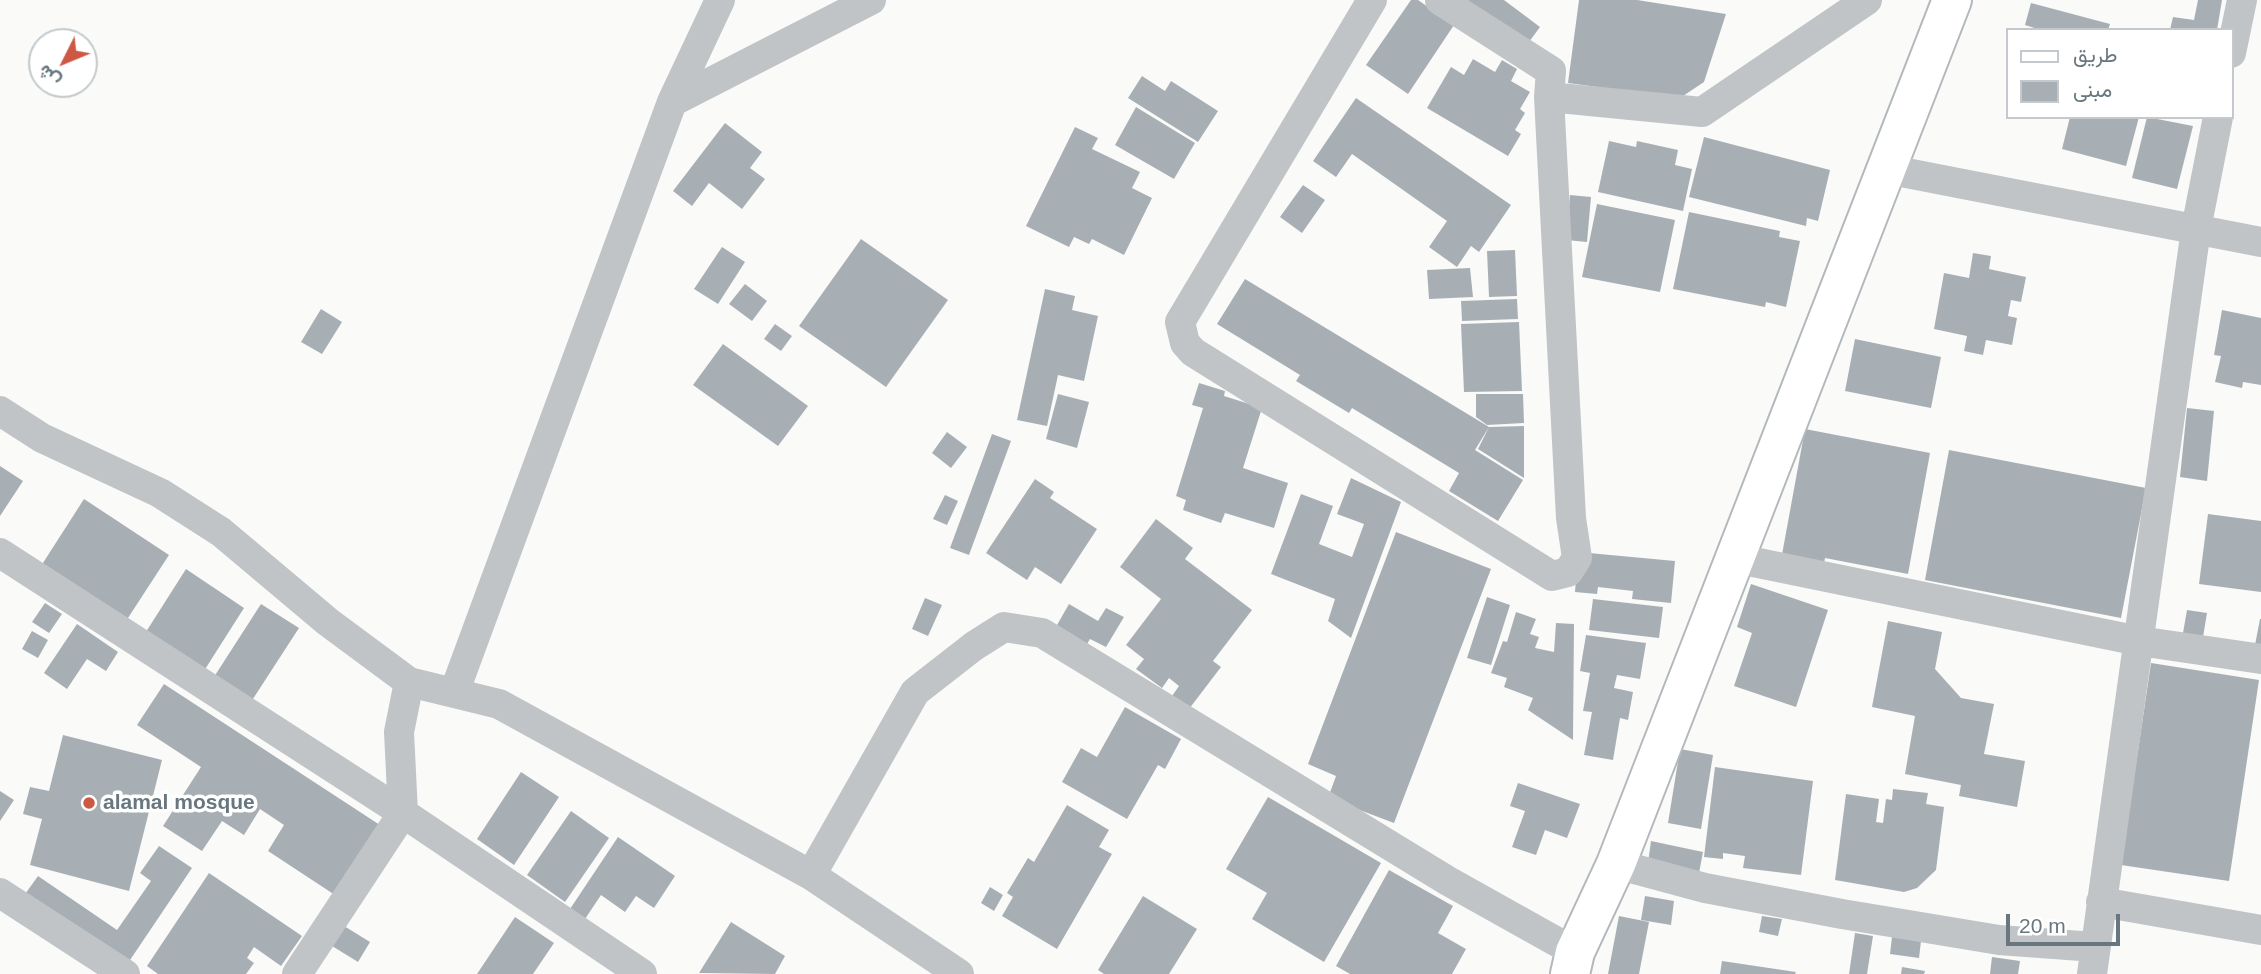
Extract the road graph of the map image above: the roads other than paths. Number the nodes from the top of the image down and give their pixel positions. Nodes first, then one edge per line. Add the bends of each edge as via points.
1 (720, 0) edge
2 (871, 0) edge
3 (1372, 0) edge
4 (1440, 0) edge
5 (1867, 0) edge
6 (1952, 0) edge
7 (2242, 0) edge
8 (2233, 43) edge
9 (1549, 97) junction
10 (672, 102) junction
11 (2218, 119) edge
12 (1886, 169) junction
13 (2196, 229) junction
14 (2261, 242) edge
15 (0, 411) edge
16 (0, 553) edge
17 (1734, 558) junction
18 (2139, 641) junction
19 (2261, 659) edge
20 (408, 682) junction
21 (454, 693) junction
22 (403, 813) junction
23 (1616, 864) junction
24 (811, 874) junction
25 (0, 893) edge
26 (2101, 902) junction
27 (2261, 930) edge
28 (2094, 961) edge
29 (1573, 963) edge
30 (125, 974) edge
31 (297, 974) edge
32 (642, 974) edge
33 (959, 974) edge

1 - 10 street
2 - 10 street
3 - 9 street via 1180,322 1185,343 1552,576 1568,572 1577,558 1571,517
4 - 9 street via 1551,71
5 - 9 street via 1702,112
6 - 12 street
7 - 8 street
10 - 21 street
11 - 13 street
12 - 13 street
12 - 17 street
13 - 14 street
13 - 18 street
15 - 20 street via 42,438 160,493 211,526
16 - 22 street
17 - 18 street
17 - 23 street
18 - 19 street
18 - 26 street
20 - 21 street
20 - 22 street via 399,732
21 - 24 street via 499,704
22 - 31 street
22 - 32 street
23 - 28 street via 1704,888
23 - 29 street
24 - 29 street via 915,692 1004,627 1042,633 1448,881
24 - 33 street
25 - 30 street
26 - 27 street
26 - 28 street

